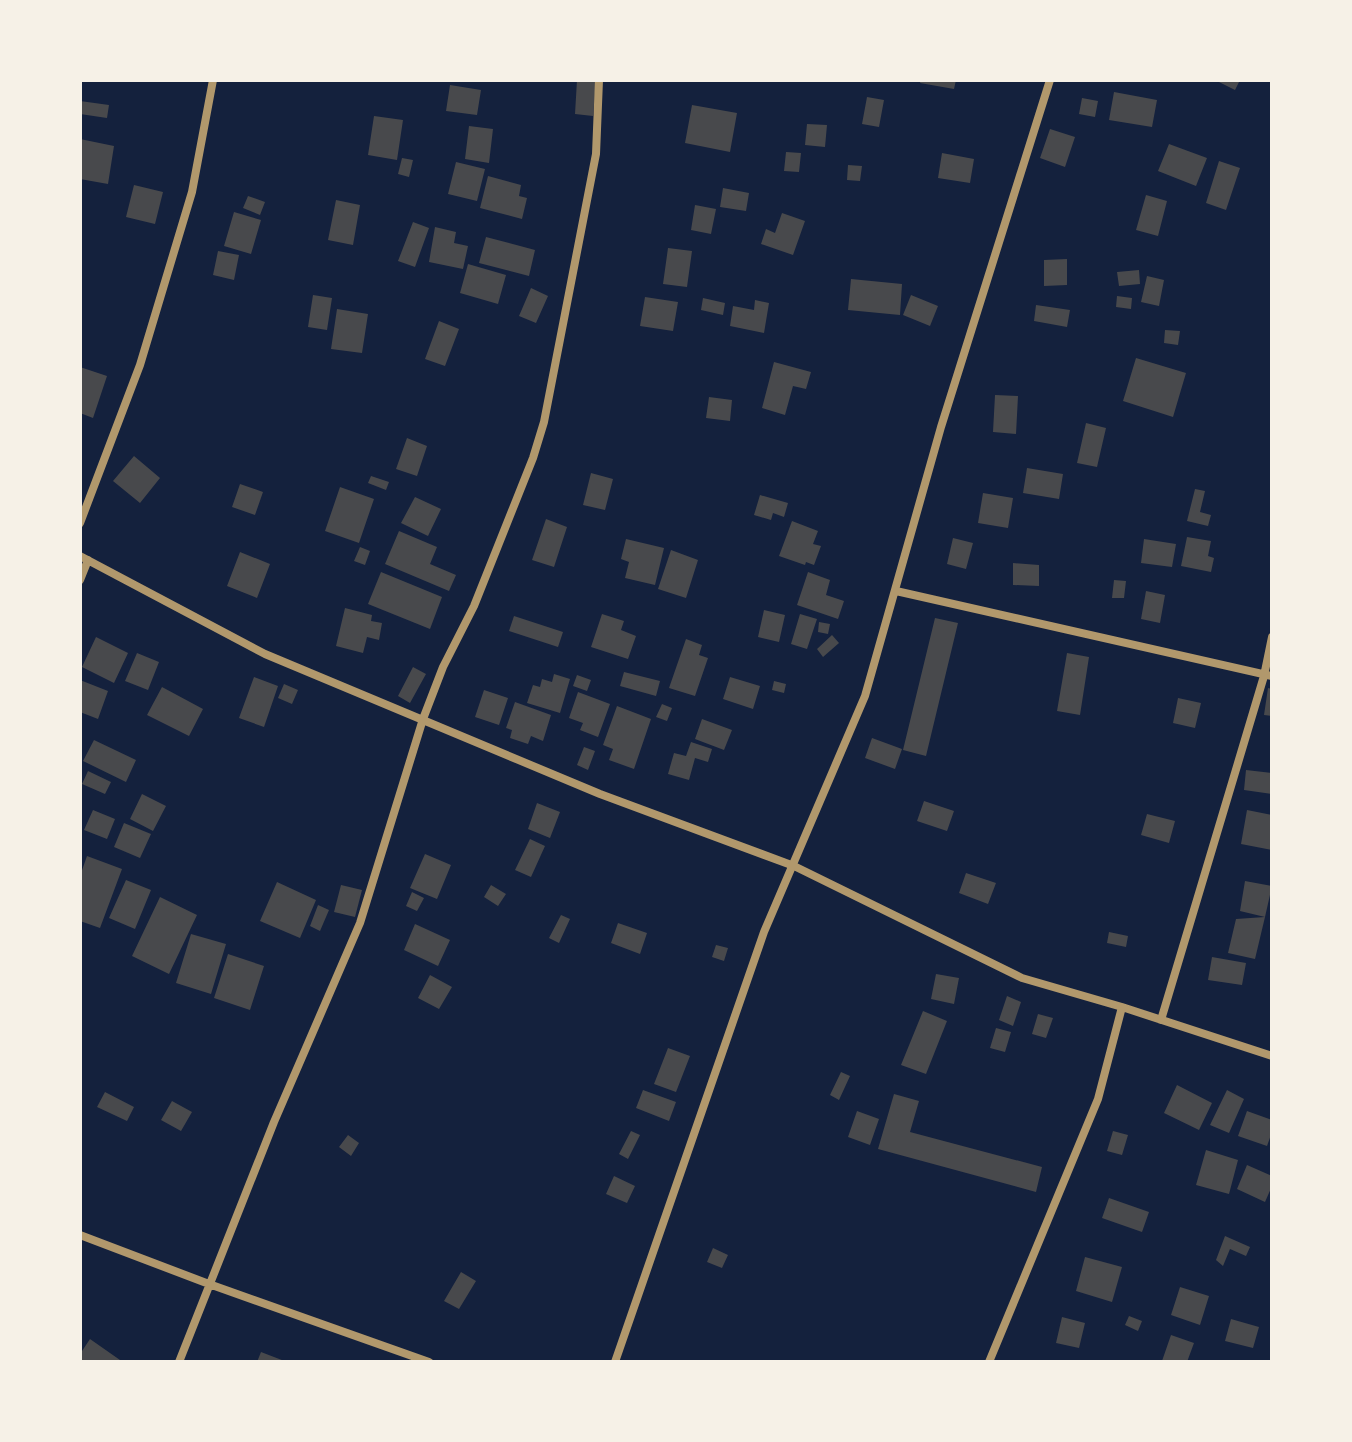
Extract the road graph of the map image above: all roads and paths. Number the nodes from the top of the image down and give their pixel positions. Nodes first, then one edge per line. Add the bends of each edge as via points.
1 (213, 80) edge
2 (599, 80) edge
3 (1050, 80) edge
4 (80, 523) edge
5 (84, 558) edge
6 (80, 580) edge
7 (896, 591) junction
8 (1272, 637) edge
9 (1268, 676) edge
10 (423, 719) junction
11 (794, 866) junction
12 (1122, 1007) junction
13 (1161, 1020) junction
14 (1272, 1056) edge
15 (80, 1235) edge
16 (209, 1284) junction
17 (179, 1362) edge
18 (429, 1362) edge
19 (615, 1362) edge
20 (989, 1362) edge

1 - 4 street via 192,192 140,365
2 - 10 street via 596,154 544,422 480,591
3 - 7 street via 941,427
5 - 6 street
5 - 10 street via 265,654
7 - 9 street
7 - 11 street via 865,696
8 - 9 street
9 - 13 street
10 - 11 street via 600,794
10 - 16 street via 360,923
11 - 12 street via 1022,978
11 - 19 street via 764,932
12 - 13 street
12 - 20 street via 1098,1099
13 - 14 street
15 - 16 street
16 - 17 street
16 - 18 street

